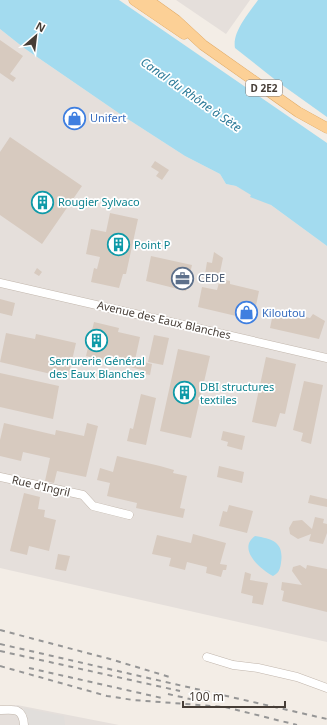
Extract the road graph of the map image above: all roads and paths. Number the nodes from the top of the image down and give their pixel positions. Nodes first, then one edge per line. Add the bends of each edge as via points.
1 (134, 0) edge
2 (148, 0) edge
3 (203, 45) junction
4 (327, 128) edge
5 (0, 283) edge
6 (327, 358) edge
7 (0, 476) edge
8 (129, 515) dead end
9 (207, 657) dead end
10 (327, 688) edge
11 (0, 710) edge
12 (24, 725) edge

1 - 3 main road, D 2E2
2 - 3 main road, D 2E2 via 176,20
3 - 4 main road, D 2E2 via 298,112
5 - 6 street, Avenue des Eaux Blanches
7 - 8 street, Rue d'Ingril via 83,495 93,506
9 - 10 street via 233,665 297,677
11 - 12 street via 15,709 20,712

